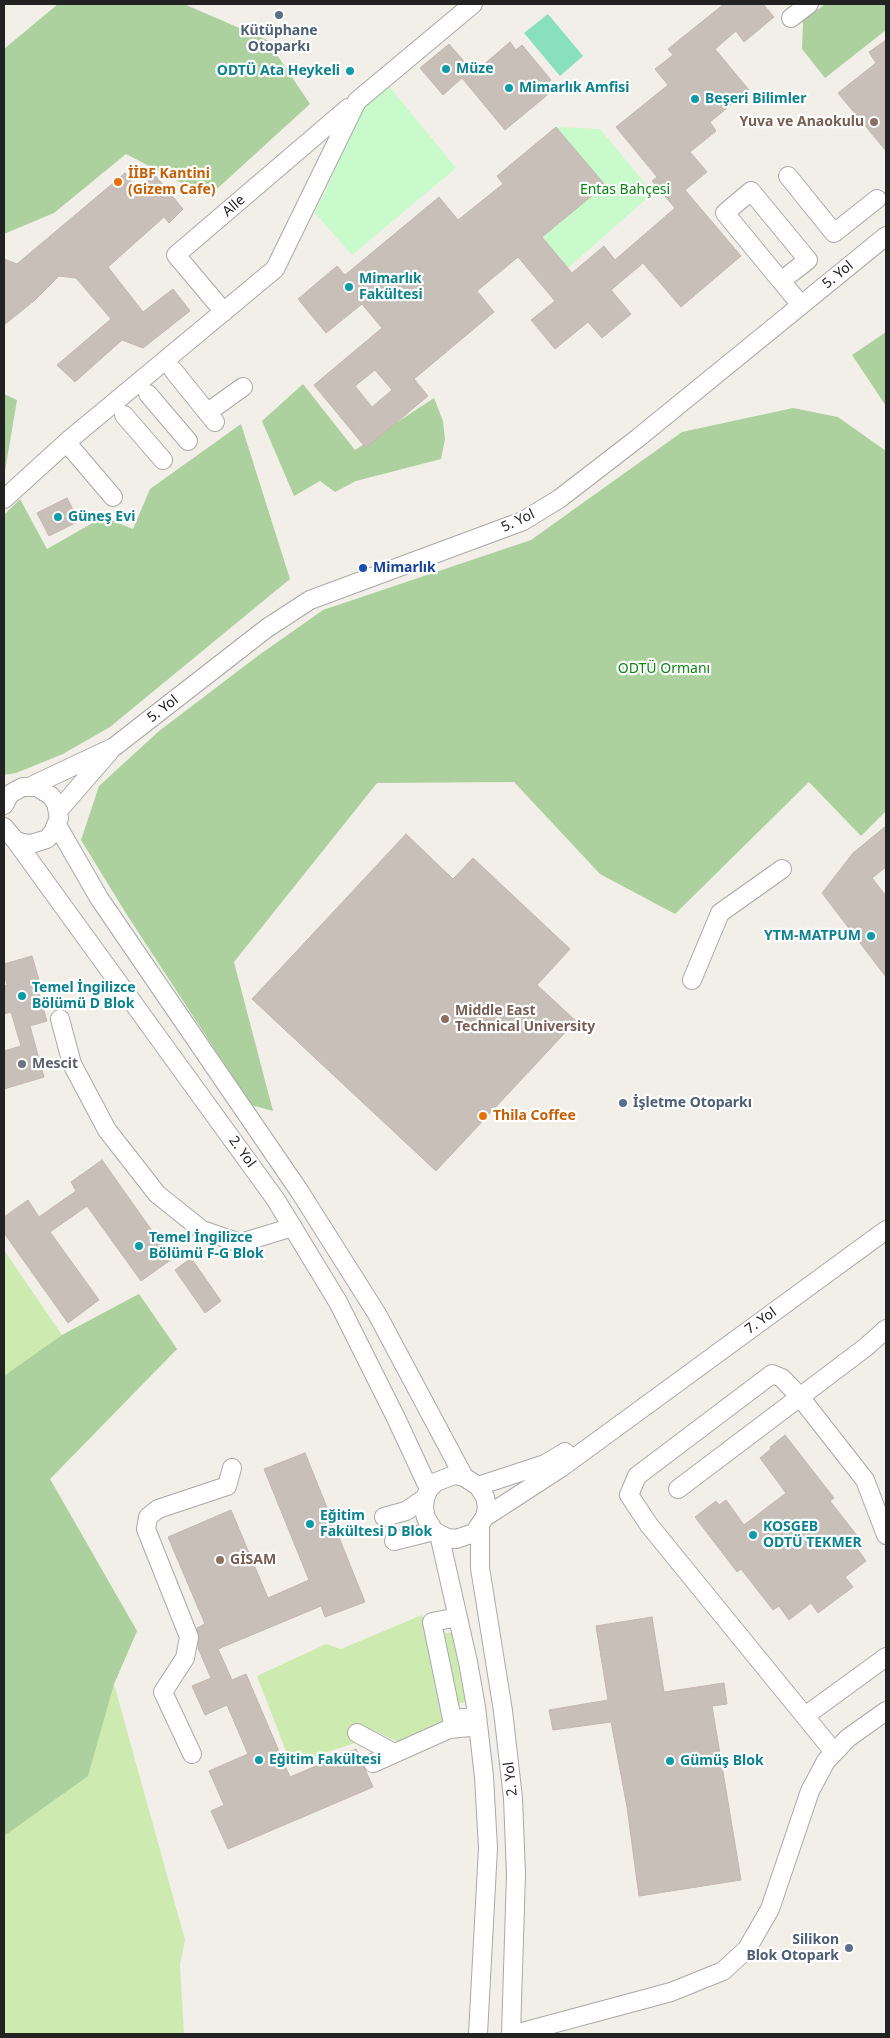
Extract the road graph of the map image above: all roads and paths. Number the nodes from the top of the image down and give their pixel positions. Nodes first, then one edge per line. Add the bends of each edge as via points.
1 (474, 4) edge
2 (809, 4) edge
3 (791, 18) dead end
4 (353, 104) junction
5 (788, 176) dead end
6 (877, 199) dead end
7 (886, 236) edge
8 (781, 281) junction
9 (801, 306) junction
10 (224, 312) junction
11 (173, 370) dead end
12 (243, 387) dead end
13 (148, 394) dead end
14 (124, 415) dead end
15 (188, 441) dead end
16 (73, 450) dead end
17 (163, 460) dead end
18 (113, 497) dead end
19 (4, 499) edge
20 (114, 746) junction
21 (17, 789) edge
22 (4, 804) edge
23 (58, 818) junction
24 (7, 832) edge
25 (782, 869) dead end
26 (692, 980) dead end
27 (60, 1020) dead end
28 (293, 1227) junction
29 (886, 1230) edge
30 (886, 1329) edge
31 (800, 1397) junction
32 (637, 1411) junction
33 (232, 1468) dead end
34 (471, 1482) junction
35 (678, 1489) dead end
36 (427, 1494) junction
37 (384, 1517) dead end
38 (483, 1522) junction
39 (436, 1532) junction
40 (886, 1535) edge
41 (394, 1541) dead end
42 (458, 1617) junction
43 (886, 1657) edge
44 (886, 1711) edge
45 (805, 1716) junction
46 (477, 1721) junction
47 (357, 1733) dead end
48 (834, 1752) junction
49 (394, 1753) junction
50 (192, 1754) dead end
51 (373, 1763) dead end
52 (478, 2034) edge
53 (511, 2034) edge
54 (515, 2034) edge

1 - 4 street, Alle
2 - 3 street
4 - 10 street, Alle via 275,269
4 - 10 street, Alle via 176,255
5 - 6 street via 834,233
7 - 9 street, 5. Yol
8 - 8 street via 725,213 751,191 808,260
8 - 9 street
9 - 20 street, 5. Yol via 559,498 523,521 310,600 267,628
10 - 19 street, Alle via 69,440
11 - 12 street via 211,417
13 - 15 street
14 - 17 street
16 - 18 street
20 - 21 street, 5. Yol
20 - 23 street, 5. Yol
21 - 22 street
21 - 23 street, 2. Yol via 37,788 51,796
23 - 24 street, 2. Yol via 47,839 40,843 22,843
23 - 34 street, 2. Yol via 99,898 300,1192 372,1306
24 - 28 street, 2. Yol
25 - 26 street via 720,913
27 - 28 street via 72,1064 107,1130 157,1194 202,1230 240,1243
28 - 36 street, 2. Yol via 338,1302 396,1418
29 - 32 street, 7. Yol
30 - 31 street
31 - 35 street
31 - 40 street via 865,1480
31 - 45 street via 782,1378 772,1374 637,1476 629,1495 649,1525
32 - 34 street, 7. Yol via 545,1464
32 - 38 street, 7. Yol
33 - 50 street via 227,1486 158,1509 148,1517 146,1529 189,1637 185,1658 163,1692
34 - 36 street via 454,1476 445,1477 436,1482
34 - 38 street, 2. Yol via 485,1497 487,1507
36 - 37 street via 406,1511
36 - 39 street, 2. Yol via 426,1518
38 - 39 street via 466,1537 447,1538
38 - 53 street, 2. Yol via 480,1568 504,1711 513,1798 516,1874
39 - 41 street
39 - 42 street, 2. Yol
42 - 46 street, 2. Yol
42 - 46 street via 432,1622 452,1719
43 - 45 street
44 - 48 street
45 - 48 street
46 - 49 street
46 - 52 street, 2. Yol via 488,1848
47 - 49 street
48 - 54 street via 810,1791 770,1909 747,1949 723,1971 671,1992
49 - 51 street

